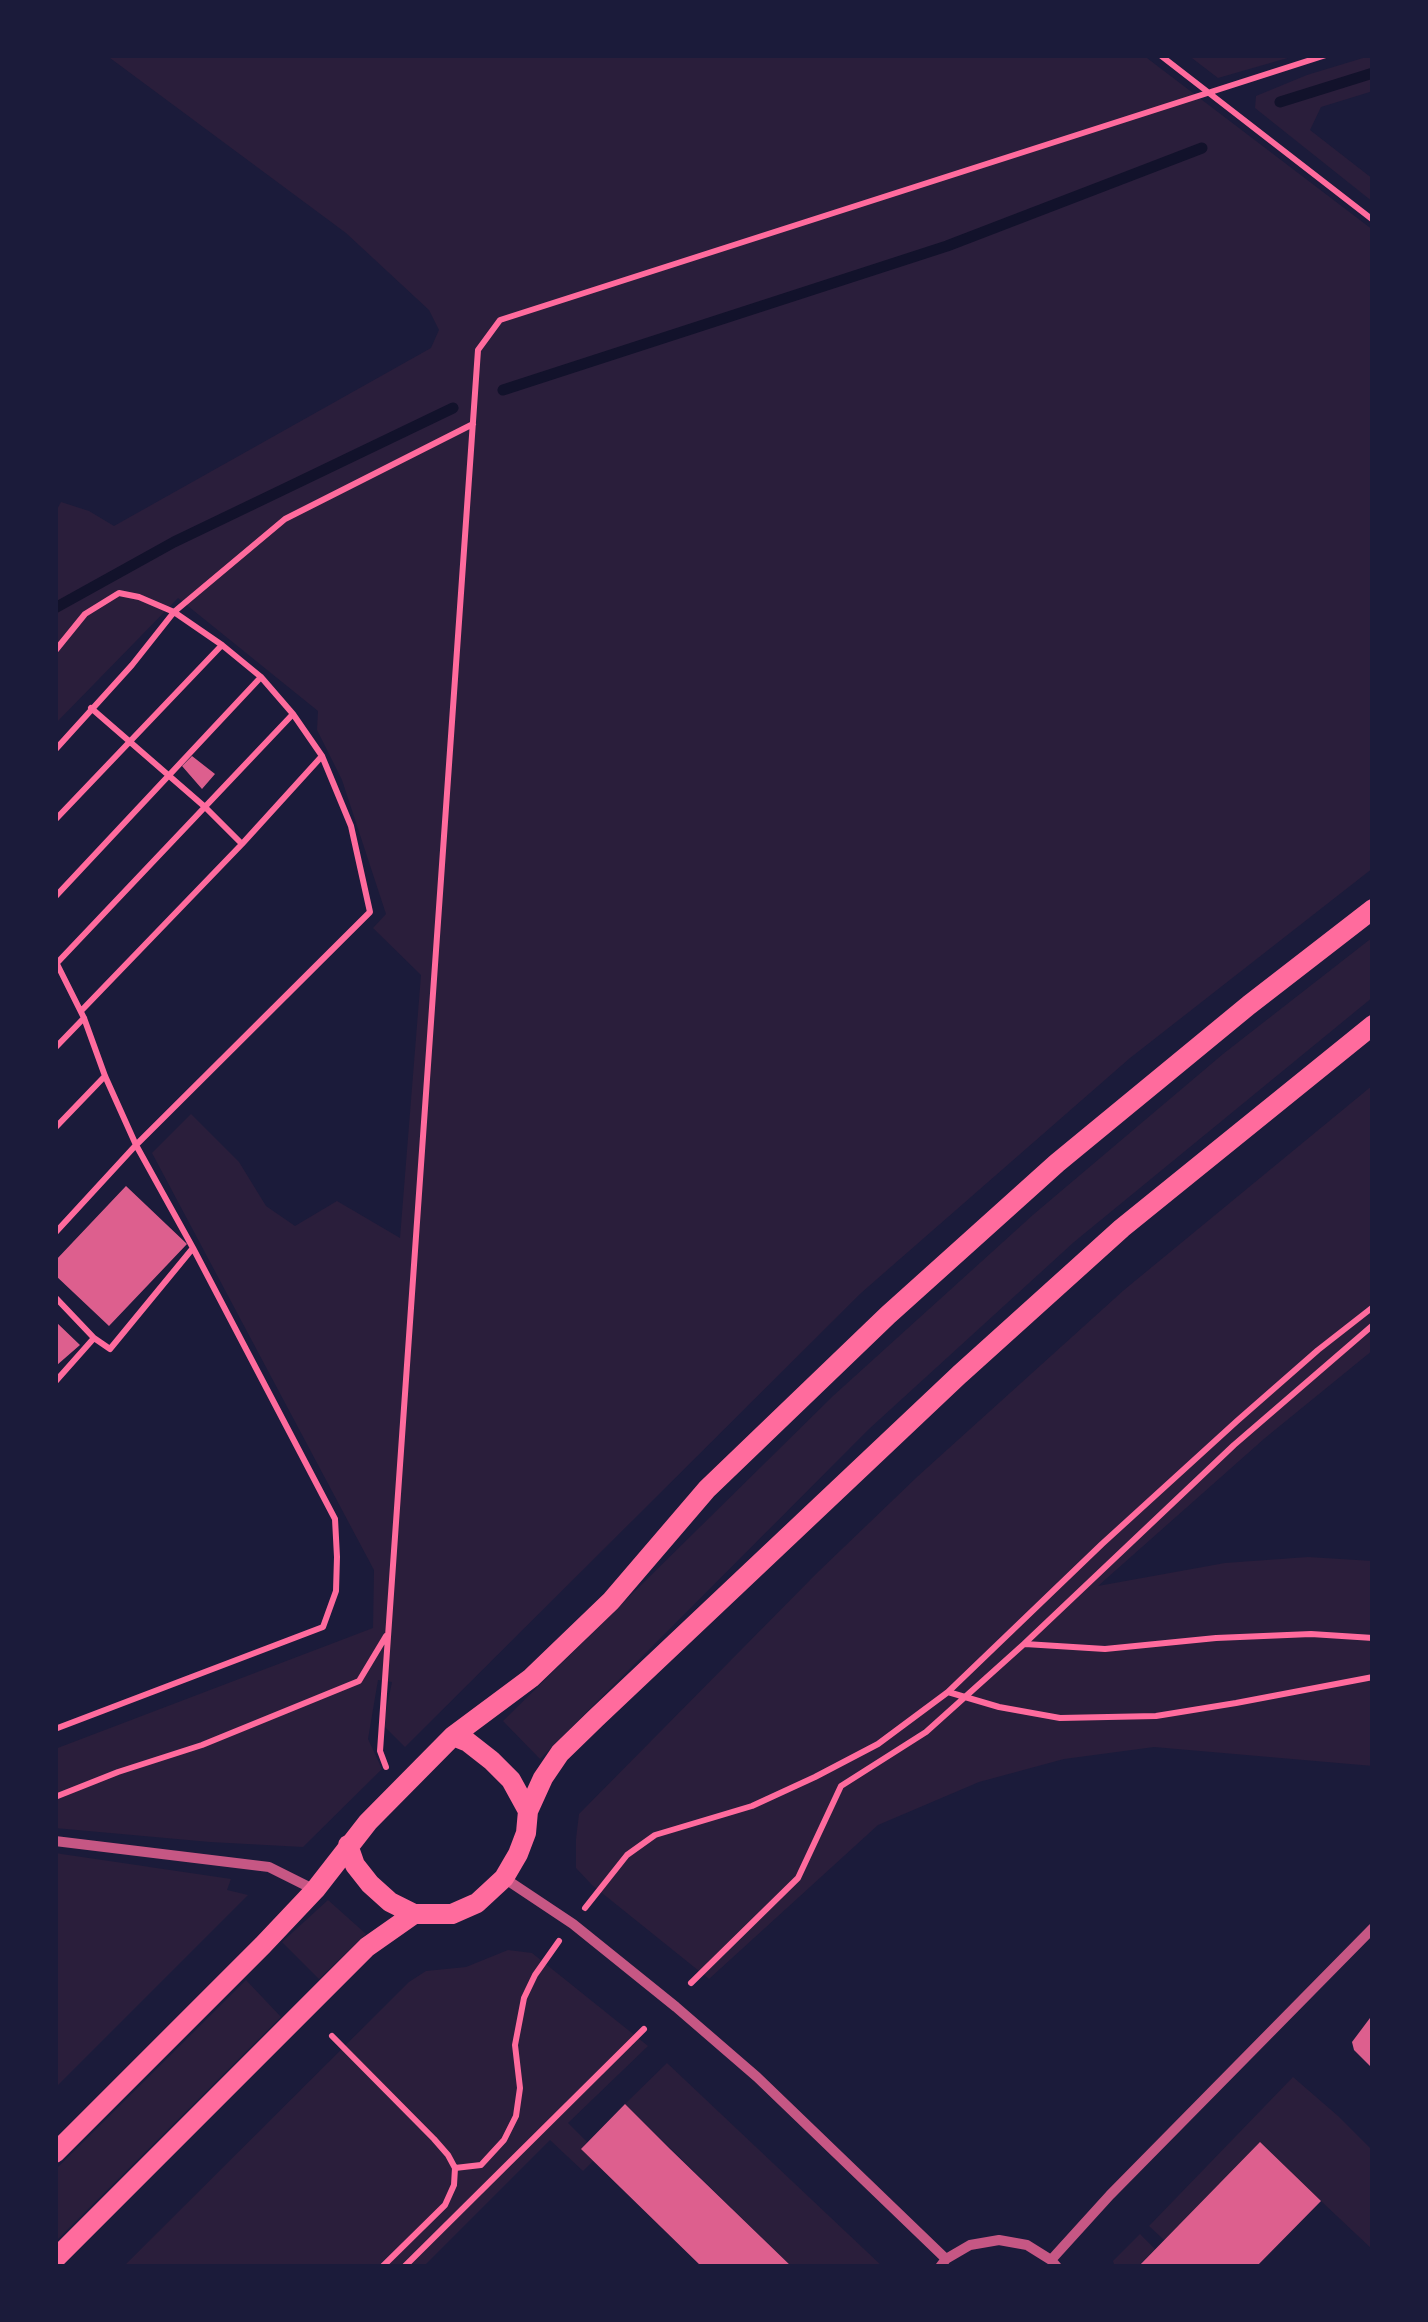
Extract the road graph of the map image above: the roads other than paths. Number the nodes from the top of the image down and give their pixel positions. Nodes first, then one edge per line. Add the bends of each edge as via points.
1 (1373, 909) edge
2 (1373, 1025) edge
3 (452, 1736) junction
4 (528, 1811) junction
5 (55, 1841) edge
6 (348, 1845) junction
7 (504, 1878) junction
8 (316, 1890) junction
9 (414, 1914) junction
10 (1373, 1928) edge
11 (55, 2153) edge
12 (55, 2259) edge
13 (943, 2263) edge
14 (1054, 2263) edge

1 - 3 main road via 1043,1175 707,1489 611,1601 532,1678
2 - 4 main road via 1122,1228 958,1375 560,1754
3 - 4 main road via 512,1780
3 - 6 main road
4 - 7 main road via 526,1834
5 - 8 street via 269,1867
6 - 8 main road
6 - 9 main road via 370,1884
7 - 9 main road via 452,1914
7 - 13 street via 573,1924 757,2078
8 - 11 main road
9 - 12 main road via 367,1947
10 - 14 street via 1110,2195
13 - 14 street via 970,2245 999,2240 1027,2245

